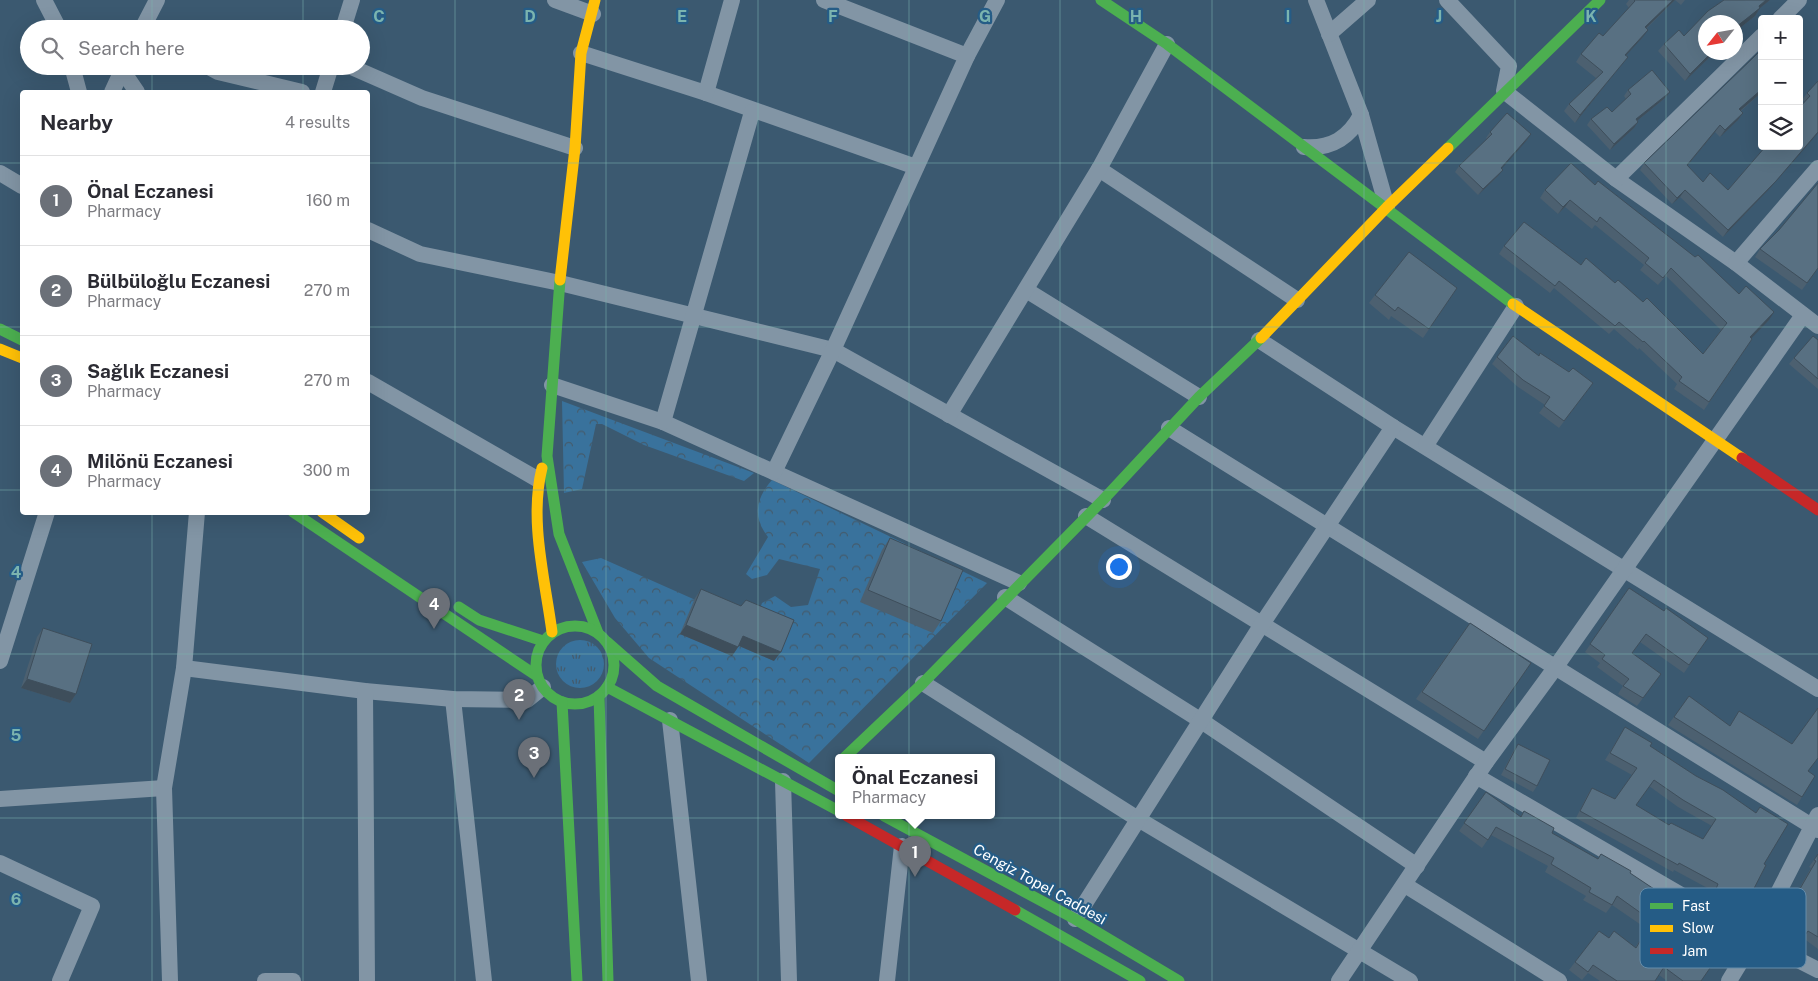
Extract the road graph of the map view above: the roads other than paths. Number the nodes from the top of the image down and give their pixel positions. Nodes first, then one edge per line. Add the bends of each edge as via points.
1 (44, 0) edge
2 (157, 0) edge
3 (352, 0) edge
4 (555, 0) edge
5 (732, 0) edge
6 (824, 0) edge
7 (997, 0) edge
8 (1101, 0) edge
9 (1316, 0) edge
10 (1368, 0) edge
11 (1447, 0) edge
12 (1600, 0) edge
13 (1799, 0) edge
14 (594, 7) edge
15 (1784, 15) edge
16 (55, 20) edge
17 (147, 20) edge
18 (346, 20) edge
19 (1329, 34) junction
20 (1758, 40) edge
21 (1167, 44) junction
22 (582, 54) junction
23 (967, 56) junction
24 (74, 75) edge
25 (120, 75) edge
26 (127, 75) edge
27 (231, 75) edge
28 (328, 75) edge
29 (370, 75) edge
30 (78, 90) edge
31 (113, 90) edge
32 (136, 90) edge
33 (294, 90) edge
34 (323, 90) edge
35 (1504, 91) junction
36 (706, 94) junction
37 (752, 112) junction
38 (1361, 115) junction
39 (1304, 147) junction
40 (575, 148) junction
41 (916, 168) junction
42 (1818, 168) edge
43 (1099, 169) junction
44 (0, 173) edge
45 (1616, 179) junction
46 (20, 185) edge
47 (1387, 207) junction
48 (370, 231) edge
49 (1736, 263) junction
50 (560, 283) junction
51 (1026, 290) junction
52 (1297, 300) junction
53 (1516, 306) junction
54 (1802, 315) junction
55 (693, 317) junction
56 (1818, 326) edge
57 (0, 329) edge
58 (20, 339) edge
59 (1259, 340) junction
60 (0, 349) edge
61 (833, 350) junction
62 (20, 357) edge
63 (370, 383) edge
64 (552, 385) junction
65 (1199, 397) junction
66 (950, 415) junction
67 (663, 422) junction
68 (1393, 426) junction
69 (1169, 428) junction
70 (1713, 440) junction
71 (1426, 445) junction
72 (547, 456) junction
73 (774, 472) junction
74 (537, 479) junction
75 (1104, 500) junction
76 (1818, 510) edge
77 (46, 515) edge
78 (197, 515) edge
79 (297, 515) edge
80 (326, 515) edge
81 (1086, 516) junction
82 (1326, 524) junction
83 (369, 545) dead end
84 (1625, 569) junction
85 (1019, 583) junction
86 (1005, 597) junction
87 (447, 599) dead end
88 (1262, 624) junction
89 (552, 632) junction
90 (598, 633) junction
91 (544, 641) junction
92 (607, 642) junction
93 (0, 660) edge
94 (184, 668) junction
95 (1555, 668) junction
96 (540, 682) junction
97 (923, 683) junction
98 (1818, 689) edge
99 (365, 690) junction
100 (603, 691) junction
101 (453, 698) junction
102 (562, 702) junction
103 (670, 720) junction
104 (1200, 720) junction
105 (848, 754) edge
106 (1486, 762) junction
107 (835, 768) edge
108 (1476, 776) junction
109 (783, 781) junction
110 (820, 781) junction
111 (164, 788) junction
112 (835, 789) edge
113 (0, 801) edge
114 (835, 809) edge
115 (852, 819) edge
116 (890, 819) edge
117 (1138, 819) junction
118 (1816, 824) edge
119 (902, 846) junction
120 (0, 863) edge
121 (1417, 866) junction
122 (1405, 885) junction
123 (1669, 888) edge
124 (1782, 888) edge
125 (1075, 919) junction
126 (1359, 950) junction
127 (1806, 964) edge
128 (1737, 968) edge
129 (1818, 970) edge
130 (60, 981) edge
131 (170, 981) edge
132 (265, 981) edge
133 (293, 981) edge
134 (367, 981) edge
135 (484, 981) edge
136 (577, 981) edge
137 (608, 981) edge
138 (699, 981) edge
139 (790, 981) edge
140 (887, 981) edge
141 (1140, 981) edge
142 (1179, 981) edge
143 (1339, 981) edge
144 (1410, 981) edge
145 (1558, 981) edge
146 (1729, 981) edge

1 - 16 street
2 - 17 street
3 - 18 street
4 - 14 street
5 - 36 street
6 - 23 street
7 - 23 street
8 - 21 street
9 - 19 street
10 - 19 street
11 - 35 street via 1509,66
12 - 35 street
13 - 15 street
14 - 22 street
19 - 38 street
20 - 45 street
21 - 39 street
21 - 43 street
22 - 36 street
22 - 40 street
23 - 41 street
24 - 30 street
25 - 31 street
26 - 32 street
27 - 33 street
28 - 34 street
29 - 40 street via 422,98
35 - 45 street
35 - 47 street
36 - 37 street
37 - 41 street
37 - 55 street
38 - 39 street via 1350,133 1341,140
38 - 47 street
39 - 47 street
40 - 50 street
41 - 61 street
42 - 49 street
43 - 51 street
43 - 52 street
44 - 46 street
45 - 49 street
47 - 52 street
47 - 53 street
48 - 50 street via 420,254
49 - 54 street
50 - 55 street
50 - 64 street
51 - 65 street
51 - 66 street
52 - 59 street
53 - 70 street
53 - 71 street
54 - 56 street
54 - 70 street
55 - 61 street
55 - 67 street
57 - 58 street
59 - 65 street
59 - 68 street
60 - 62 street
61 - 66 street
61 - 73 street
63 - 74 street
64 - 67 street
64 - 72 street
65 - 69 street
66 - 75 street
67 - 73 street
68 - 71 street
68 - 82 street
69 - 75 street
69 - 82 street
70 - 76 street
70 - 84 street
71 - 84 street
72 - 74 street
72 - 90 street via 559,534
73 - 85 street
74 - 89 street via 540,537
75 - 81 street
77 - 93 street
78 - 94 street
79 - 96 street
80 - 83 street
81 - 85 street
81 - 88 street
82 - 88 street
82 - 95 street
84 - 95 street
84 - 98 street
85 - 86 street
86 - 97 street
86 - 104 street
87 - 91 street via 478,620
88 - 104 street
88 - 106 street
89 - 90 street via 575,626
89 - 91 street
90 - 92 street
91 - 96 street via 536,664
92 - 100 street via 614,664 612,676
92 - 110 street via 657,686
94 - 99 street
94 - 111 street
95 - 106 street
95 - 118 street
96 - 101 street via 527,700
96 - 102 street via 551,696
97 - 105 street
97 - 117 street
99 - 101 street
99 - 134 street
100 - 102 street via 588,702
100 - 103 street
100 - 137 street
101 - 135 street
102 - 136 street
103 - 109 street
103 - 138 street
104 - 117 street
104 - 121 street
106 - 108 street
107 - 110 street
108 - 121 street
108 - 123 street
109 - 114 street
109 - 139 street
110 - 112 street
111 - 113 street
111 - 131 street
115 - 119 street
116 - 125 street, Cengiz Topel Caddesi
117 - 125 street
117 - 126 street
118 - 124 street
119 - 140 street
119 - 141 street
120 - 130 street via 92,906
121 - 122 street
122 - 126 street
122 - 145 street
125 - 142 street, Cengiz Topel Caddesi
126 - 143 street
126 - 144 street
127 - 129 street
128 - 146 street
132 - 133 street

